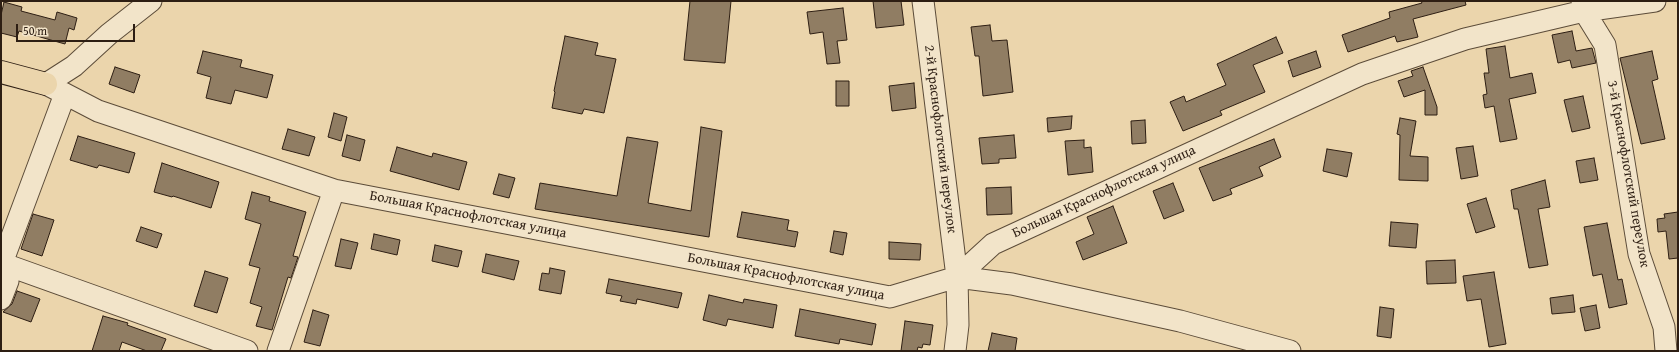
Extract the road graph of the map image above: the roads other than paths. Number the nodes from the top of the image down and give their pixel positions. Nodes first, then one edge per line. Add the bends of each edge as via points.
1 (151, 1) edge
2 (923, 1) edge
3 (1655, 1) edge
4 (1583, 6) edge
5 (1, 72) edge
6 (46, 84) junction
7 (65, 94) junction
8 (334, 190) junction
9 (1, 263) edge
10 (957, 277) junction
11 (1, 299) edge
12 (247, 351) edge
13 (278, 351) edge
14 (955, 351) edge
15 (1290, 351) edge
16 (1666, 351) edge

1 - 6 street via 74,66
2 - 10 street, 2-й Краснофлотский переулок
3 - 4 street, Большая Краснофлотская улица
4 - 10 street, Большая Краснофлотская улица via 1465,39 1362,74 993,244
4 - 16 street, 3-й Краснофлотский переулок via 1605,44 1639,254 1664,327
5 - 6 main road, Большая Краснофлотская улица
6 - 7 street, Большая Краснофлотская улица
7 - 8 street, Большая Краснофлотская улица via 98,110
7 - 9 street
8 - 10 street, Большая Краснофлотская улица via 890,298
8 - 13 street
9 - 11 street via 8,281
9 - 12 street
10 - 14 street, 2-й Краснофлотский переулок via 958,324
10 - 15 street via 1012,284 1165,317

